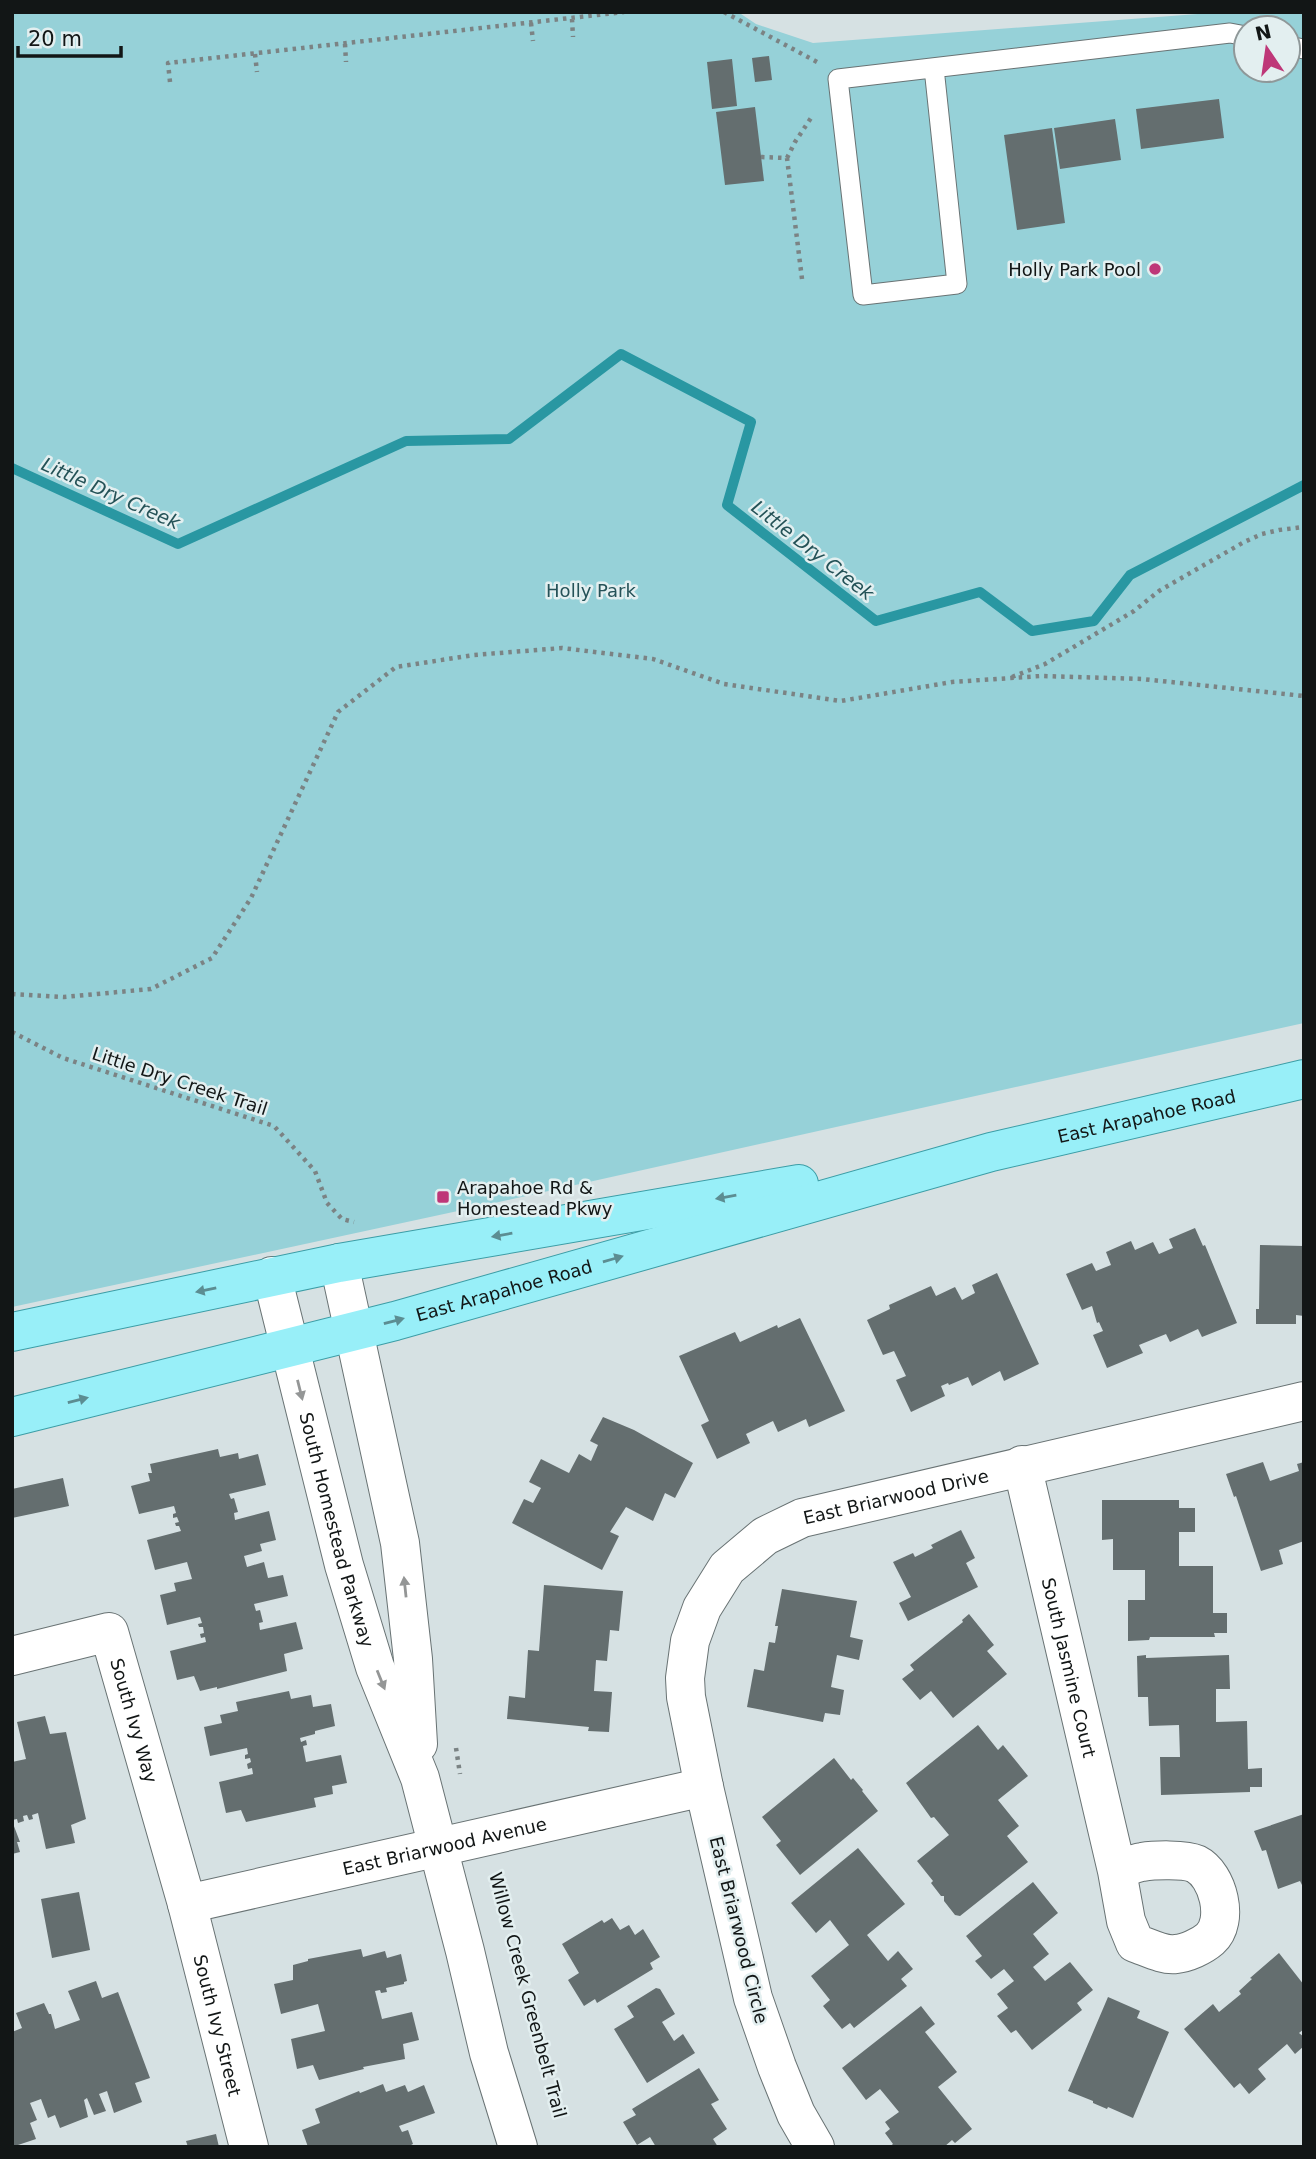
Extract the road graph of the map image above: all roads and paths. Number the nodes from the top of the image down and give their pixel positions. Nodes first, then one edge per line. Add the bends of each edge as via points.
1 (624, 12) edge
2 (724, 12) edge
3 (572, 19) junction
4 (531, 23) junction
5 (1232, 33) edge
6 (573, 37) dead end
7 (533, 41) dead end
8 (345, 44) junction
9 (254, 54) junction
10 (346, 62) dead end
11 (934, 68) junction
12 (257, 72) dead end
13 (838, 79) junction
14 (170, 82) dead end
15 (761, 157) dead end
16 (787, 158) junction
17 (802, 279) dead end
18 (1304, 527) edge
19 (1007, 678) junction
20 (1304, 696) edge
21 (12, 993) edge
22 (12, 1032) edge
23 (1304, 1079) edge
24 (991, 1152) junction
25 (358, 1223) dead end
26 (339, 1263) junction
27 (272, 1276) junction
28 (355, 1331) junction
29 (12, 1332) edge
30 (290, 1347) junction
31 (1304, 1401) edge
32 (12, 1417) edge
33 (1022, 1465) junction
34 (12, 1656) edge
35 (456, 1747) dead end
36 (420, 1778) junction
37 (461, 1783) dead end
38 (704, 1787) junction
39 (438, 1847) junction
40 (1117, 1871) dead end
41 (187, 1904) junction
42 (249, 2147) edge
43 (518, 2147) edge
44 (815, 2147) edge

1 - 3 path
2 - 13 path via 827,68
3 - 4 path
3 - 6 path
4 - 7 path
4 - 8 path
5 - 11 lane
8 - 9 path
8 - 10 path
9 - 12 path
9 - 14 path via 168,64
11 - 13 lane
11 - 13 lane via 957,284 863,295
13 - 16 path
15 - 16 path
16 - 17 path
18 - 19 path via 1244,542 1045,664
19 - 20 path via 1142,680
19 - 21 path via 952,682 841,701 724,684 653,659 562,648 474,654 396,667 338,712 251,898 212,958 150,989 65,996
22 - 25 path, Little Dry Creek Trail via 63,1058 274,1126 315,1171 327,1203 342,1219
23 - 24 main road, East Arapahoe Road
24 -> 26 main road, East Arapahoe Road
28 -> 24 main road, East Arapahoe Road
26 - 27 main road, East Arapahoe Road
26 - 28 street, South Homestead Parkway
27 -> 29 main road, East Arapahoe Road
27 - 30 street, South Homestead Parkway
28 - 30 main road, East Arapahoe Road
36 -> 28 street, South Homestead Parkway via 400,1543
32 -> 30 main road, East Arapahoe Road
30 -> 36 street, South Homestead Parkway via 344,1565 375,1667
31 - 33 street, East Briarwood Drive
33 - 38 street, East Briarwood Drive via 802,1518 765,1536 727,1569 702,1608 685,1678
33 - 40 street, South Jasmine Court
34 - 41 street, South Ivy Way via 109,1632
35 - 37 path
36 - 39 street, South Homestead Parkway
38 - 39 street, East Briarwood Avenue
38 - 44 street, East Briarwood Circle via 753,1998 776,2067
39 - 41 street, East Briarwood Avenue
39 - 43 street, South Homestead Parkway via 489,2053
41 - 42 street, South Ivy Street

